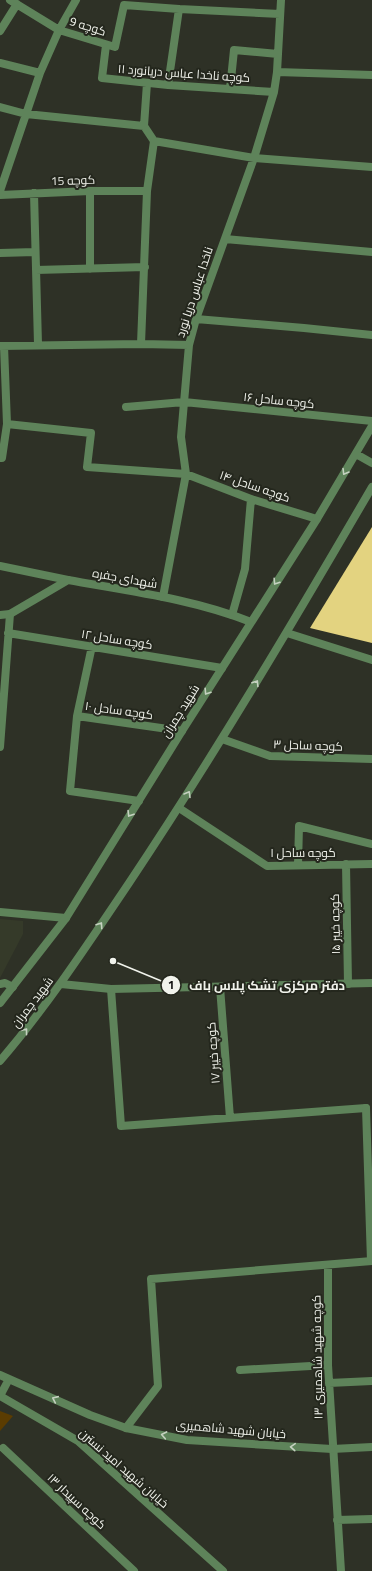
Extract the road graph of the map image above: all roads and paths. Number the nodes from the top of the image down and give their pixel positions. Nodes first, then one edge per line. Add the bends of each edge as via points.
1 (76, 0) edge
2 (281, 0) edge
3 (14, 2) edge
4 (179, 9) junction
5 (280, 14) junction
6 (59, 30) junction
7 (0, 31) edge
8 (106, 45) junction
9 (278, 54) junction
10 (0, 63) edge
11 (277, 72) junction
12 (40, 73) junction
13 (372, 75) edge
14 (147, 83) junction
15 (168, 85) junction
16 (230, 89) junction
17 (274, 92) junction
18 (0, 107) edge
19 (26, 114) junction
20 (144, 126) junction
21 (154, 141) junction
22 (254, 158) junction
23 (372, 167) edge
24 (0, 191) edge
25 (90, 191) junction
26 (147, 191) junction
27 (34, 193) junction
28 (0, 195) edge
29 (225, 238) junction
30 (0, 252) edge
31 (35, 252) junction
32 (372, 252) edge
33 (145, 267) junction
34 (90, 269) junction
35 (36, 270) junction
36 (196, 319) junction
37 (372, 335) edge
38 (38, 344) junction
39 (141, 344) junction
40 (189, 345) junction
41 (2, 346) edge
42 (184, 402) junction
43 (126, 407) dead end
44 (372, 421) edge
45 (7, 424) junction
46 (372, 426) edge
47 (356, 454) junction
48 (0, 458) edge
49 (372, 463) edge
50 (186, 474) junction
51 (372, 487) edge
52 (251, 499) junction
53 (317, 519) junction
54 (0, 566) edge
55 (68, 580) junction
56 (163, 597) junction
57 (10, 614) junction
58 (0, 615) edge
59 (232, 615) junction
60 (251, 622) junction
61 (8, 633) junction
62 (287, 633) junction
63 (92, 646) junction
64 (372, 660) edge
65 (222, 668) junction
66 (77, 716) junction
67 (182, 731) junction
68 (222, 739) junction
69 (0, 747) edge
70 (372, 759) edge
71 (138, 801) junction
72 (179, 808) junction
73 (372, 844) edge
74 (346, 864) junction
75 (372, 864) edge
76 (298, 865) junction
77 (0, 912) edge
78 (66, 918) junction
79 (372, 983) edge
80 (0, 984) edge
81 (61, 984) junction
82 (348, 984) junction
83 (13, 987) junction
84 (220, 987) junction
85 (111, 990) junction
86 (0, 1003) edge
87 (0, 1061) edge
88 (230, 1118) junction
89 (372, 1261) edge
90 (328, 1265) junction
91 (328, 1365) junction
92 (240, 1370) dead end
93 (0, 1375) edge
94 (9, 1379) junction
95 (372, 1381) edge
96 (329, 1383) junction
97 (0, 1396) edge
98 (90, 1415) joint
99 (126, 1428) junction
100 (372, 1447) edge
101 (3, 1448) dead end
102 (332, 1449) junction
103 (372, 1519) edge
104 (337, 1520) junction
105 (134, 1571) edge
106 (223, 1571) edge
107 (341, 1571) edge

1 - 6 street
2 - 5 street, ناخدا عباس دریا نورد
3 - 6 street, کوچه 9
3 - 7 street
4 - 5 street
4 - 8 street, کوچه 9 via 124,5 115,47
4 - 15 street
5 - 9 street, ناخدا عباس دریا نورد
6 - 8 street, کوچه 9
6 - 12 street
8 - 14 street, کوچه ناخدا عباس دریانورد ۱۱ via 102,78
9 - 11 street, ناخدا عباس دریا نورد
9 - 16 street via 234,50
10 - 12 street
11 - 13 street
11 - 17 street, ناخدا عباس دریا نورد
12 - 19 street
14 - 15 street, کوچه ناخدا عباس دریانورد ۱۱
14 - 20 street
15 - 16 street, کوچه ناخدا عباس دریانورد ۱۱
16 - 17 street, کوچه ناخدا عباس دریانورد ۱۱
17 - 22 street, ناخدا عباس دریا نورد
18 - 19 street
19 - 20 street
19 - 24 street
20 - 21 street
21 - 22 street
21 - 26 street
22 - 23 street
22 - 29 street, ناخدا عباس دریا نورد
25 - 26 street, کوچه 15
25 - 27 street, کوچه 15
25 - 34 street
26 - 33 street
27 - 28 street, کوچه 15
27 - 31 street
29 - 32 street
29 - 36 street, ناخدا عباس دریا نورد
30 - 31 street
31 - 35 street
33 - 34 street
33 - 39 street
34 - 35 street
35 - 38 street
36 - 37 street
36 - 40 street, ناخدا عباس دریا نورد
38 - 39 street
38 - 41 street
39 - 40 street
40 - 42 street, ناخدا عباس دریا نورد
41 - 45 street
42 - 43 street, کوچه ساحل ۱۶
42 - 44 street, کوچه ساحل ۱۶
42 - 50 street, ناخدا عباس دریا نورد via 181,438
45 - 48 street
45 - 50 street, کوچه ساحل ۱۴ via 91,433 87,466
46 - 47 street, شهید چمران
47 - 49 street
47 -> 53 street, شهید چمران
50 - 52 street, کوچه ساحل ۱۴
50 - 56 street, ناخدا عباس دریا نورد
51 - 62 street, شهید چمران
52 - 53 street, کوچه ساحل ۱۴
52 - 59 street via 245,569
53 -> 60 street, شهید چمران
54 - 55 street, شهدای جفره
55 - 56 street, شهدای جفره
55 - 57 street
56 - 59 street, شهدای جفره
57 - 58 street
57 - 61 street
59 - 60 street, شهدای جفره
60 - 65 street, شهید چمران
61 - 63 street, کوچه ساحل ۱۲
61 - 69 street
62 - 64 street
68 -> 62 street, شهید چمران
63 - 65 street, کوچه ساحل ۱۲
63 - 66 street
65 -> 67 street, شهید چمران
66 - 67 street, کوچه ساحل ۱۰
66 - 71 street via 70,791
67 - 71 street, شهید چمران
68 - 70 street, کوچه ساحل ۳ via 270,756
72 -> 68 street, شهید چمران
71 -> 78 street, شهید چمران
72 - 76 street, کوچه ساحل ۱ via 267,866
81 -> 72 street, شهید چمران
73 - 76 street via 299,826
74 - 75 street, کوچه ساحل ۱
74 - 76 street, کوچه ساحل ۱
74 - 82 street, کوچه خیبر ۱۵
77 - 78 street
78 - 83 street, شهید چمران
79 - 82 street
80 - 83 street via 5,983
81 - 85 street
87 -> 81 street, شهید چمران
82 - 84 street
83 - 86 street, شهید چمران
84 - 85 street
84 - 88 street, کوچه خیبر ۱۷
85 - 88 street via 121,1126
88 - 89 street via 366,1108
89 - 90 street
90 - 91 street, کوچه شهید شاهمیری ۱۳
90 - 99 street via 151,1279 158,1386
91 - 92 street
91 - 96 street, کوچه شهید شاهمیری ۱۳
93 - 94 street, خیابان شهید امید نسترن
94 - 97 street
98 -> 94 street, خیابان شهید امید نسترن
95 - 96 street
96 - 102 street, کوچه شهید شاهمیری ۱۳
97 - 106 street, خیابان شهید امید نسترن via 78,1441
98 - 99 street, خیابان شهید شاهمیری
102 -> 99 street, خیابان شهید شاهمیری via 187,1440
100 - 102 street, خیابان شهید شاهمیری
101 - 105 street, کوچه سپیدار ۱۳
102 - 104 street, کوچه شهید شاهمیری ۱۳
103 - 104 street
104 - 107 street, کوچه شهید شاهمیری ۱۳

